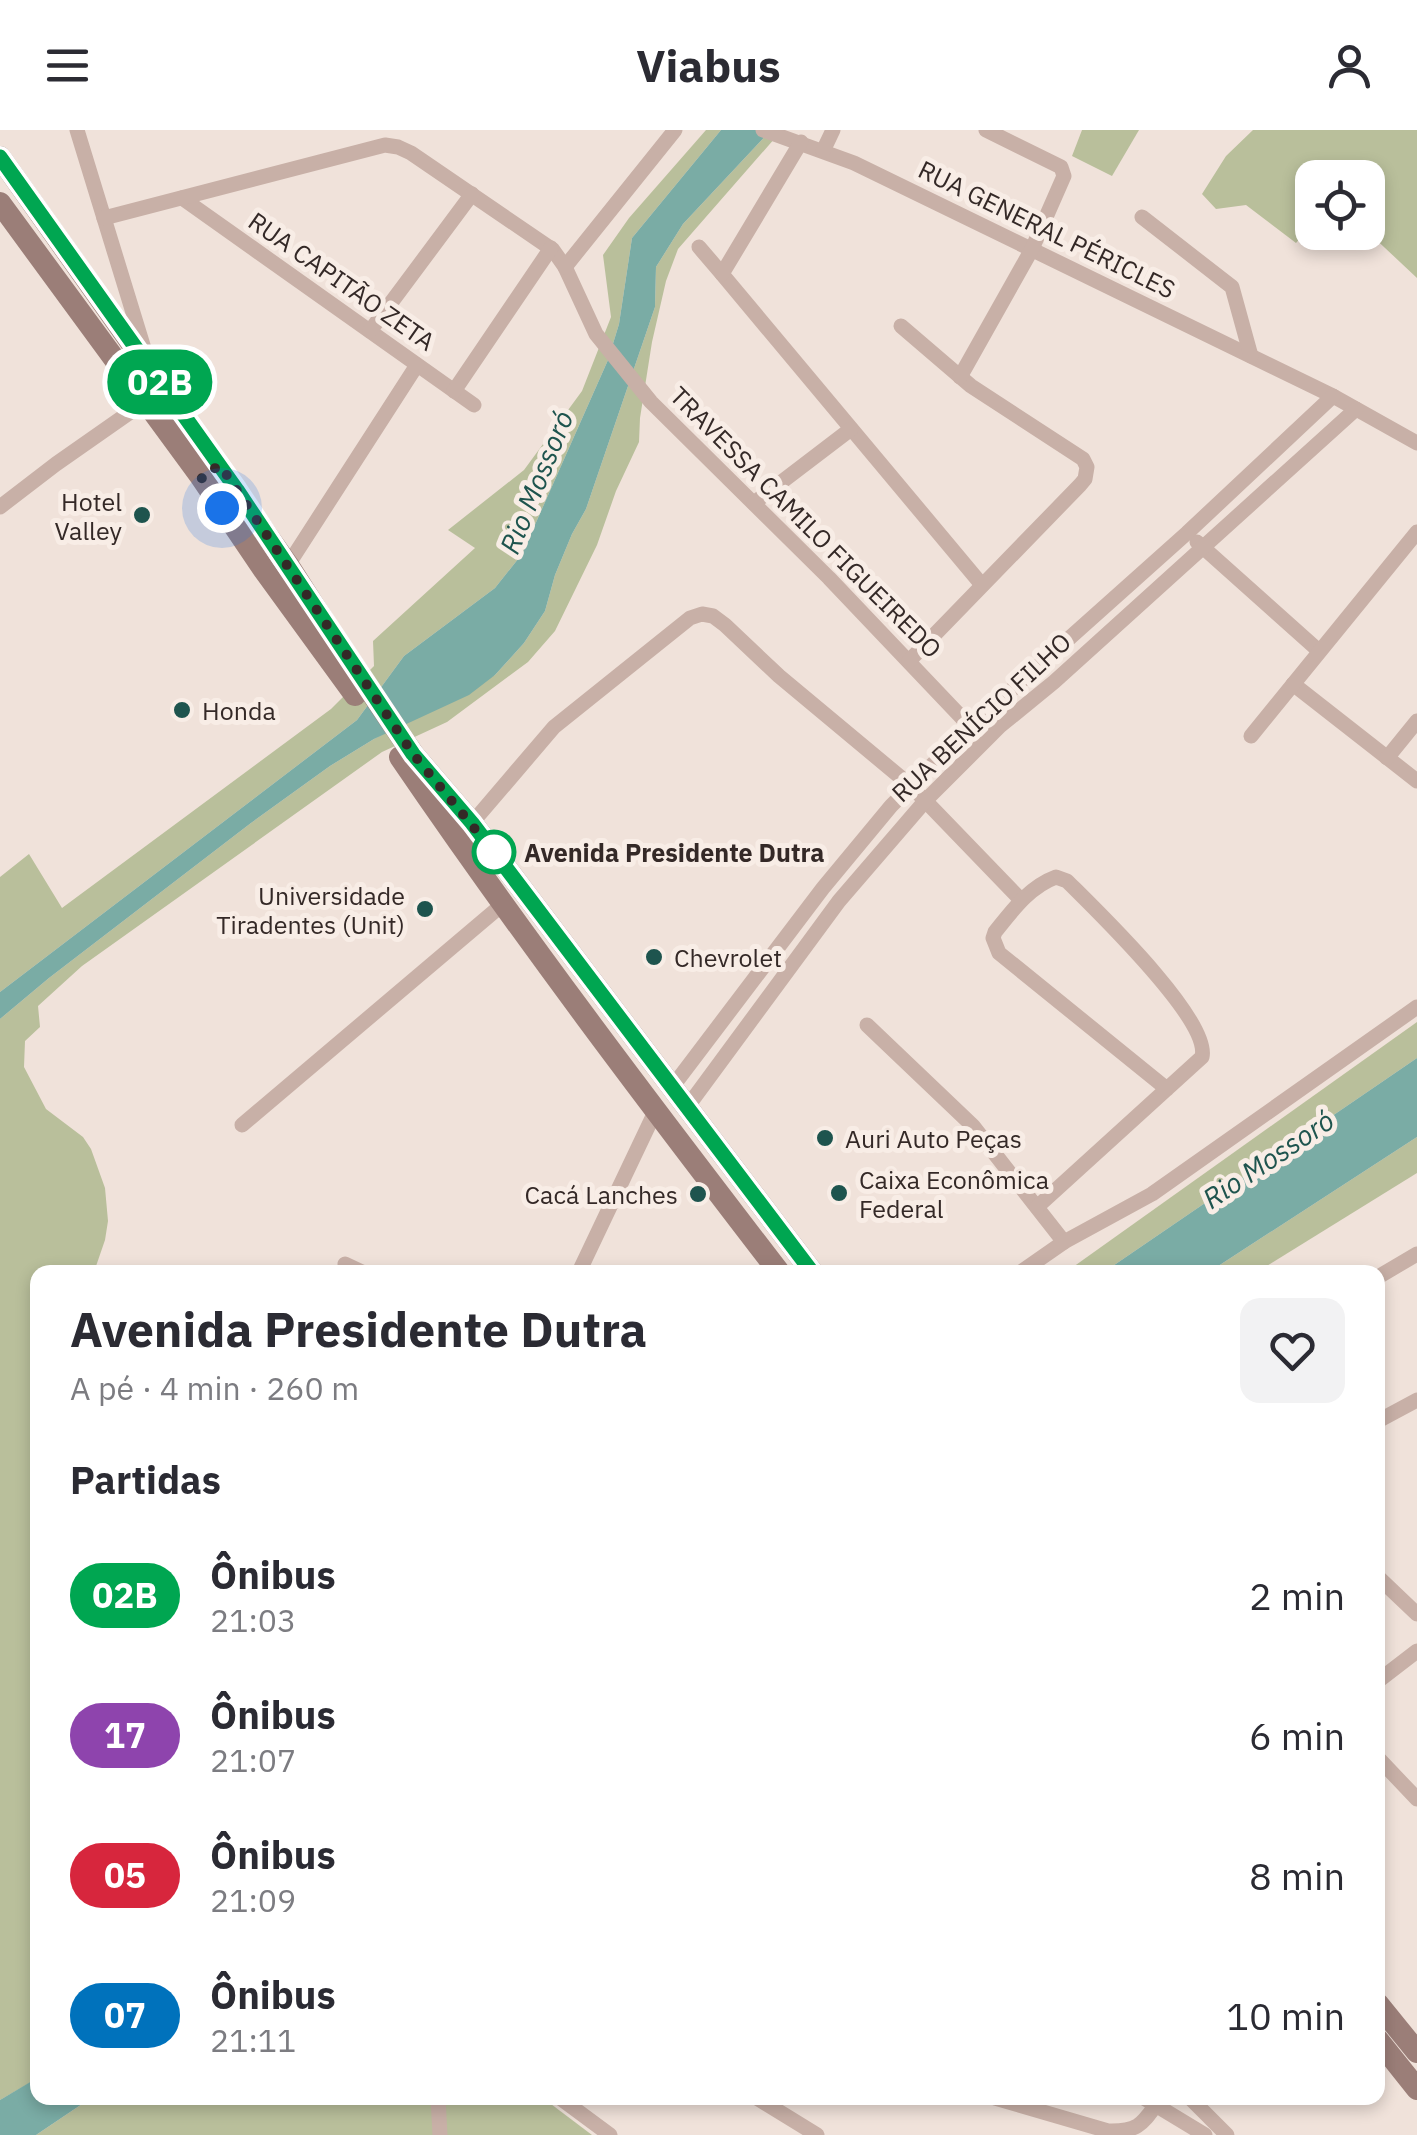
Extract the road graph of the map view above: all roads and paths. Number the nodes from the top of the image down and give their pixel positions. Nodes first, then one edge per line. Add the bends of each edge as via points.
1 (77, 130) edge
2 (675, 130) edge
3 (763, 130) edge
4 (833, 130) edge
5 (986, 130) edge
6 (801, 142) junction
7 (823, 150) junction
8 (0, 157) edge
9 (472, 194) junction
10 (182, 198) junction
11 (0, 203) edge
12 (1142, 217) dead end
13 (104, 218) junction
14 (699, 247) dead end
15 (551, 248) junction
16 (1032, 249) junction
17 (566, 266) junction
18 (722, 274) junction
19 (902, 326) dead end
20 (370, 331) junction
21 (1251, 356) junction
22 (418, 365) junction
23 (150, 367) junction
24 (960, 377) junction
25 (454, 391) junction
26 (1333, 396) junction
27 (146, 402) junction
28 (474, 405) dead end
29 (1356, 409) junction
30 (851, 430) junction
31 (1417, 443) edge
32 (210, 471) junction
33 (754, 503) junction
34 (0, 507) edge
35 (1417, 532) edge
36 (1186, 533) junction
37 (1203, 546) junction
38 (288, 564) junction
39 (982, 585) junction
40 (1320, 652) junction
41 (910, 661) junction
42 (355, 682) junction
43 (1294, 684) junction
44 (1417, 721) edge
45 (970, 727) junction
46 (1251, 736) dead end
47 (984, 741) junction
48 (408, 757) junction
49 (1387, 758) junction
50 (1417, 782) edge
51 (911, 786) junction
52 (926, 800) junction
53 (472, 823) junction
54 (840, 868) junction
55 (856, 880) junction
56 (1021, 900) junction
57 (502, 904) junction
58 (596, 985) junction
59 (744, 993) junction
60 (574, 1000) junction
61 (761, 1006) junction
62 (1417, 1008) edge
63 (867, 1025) dead end
64 (673, 1086) junction
65 (1167, 1090) junction
66 (688, 1106) junction
67 (656, 1112) junction
68 (242, 1125) dead end
69 (1036, 1207) junction
70 (1064, 1242) junction
71 (1417, 1254) edge
72 (582, 1265) edge
73 (774, 1265) edge
74 (807, 1265) edge
75 (1031, 1265) edge
76 (1385, 1273) edge
77 (1417, 1400) edge
78 (1385, 1416) edge
79 (1385, 1584) edge
80 (1417, 1614) edge
81 (1417, 1651) edge
82 (1385, 1676) edge
83 (1385, 1766) edge
84 (1417, 1800) edge
85 (1385, 2013) edge
86 (1385, 2049) edge
87 (1417, 2052) edge
88 (1417, 2088) edge
89 (438, 2105) edge
90 (569, 2105) edge
91 (769, 2105) edge
92 (1019, 2105) edge
93 (1151, 2105) edge
94 (1161, 2105) edge
95 (1197, 2105) edge
96 (440, 2135) edge
97 (610, 2135) edge
98 (817, 2135) edge
99 (1205, 2135) edge
100 (1228, 2135) edge

1 - 13 street
2 - 17 street
3 - 6 street, RUA GENERAL PÉRICLES
4 - 7 street
5 - 16 street via 1064,170
6 - 7 street, RUA GENERAL PÉRICLES
6 - 18 street
7 - 16 street, RUA GENERAL PÉRICLES
8 - 23 main road
9 - 10 street, TRAVESSA CAMILO FIGUEIREDO via 411,152 385,145
9 - 15 street, TRAVESSA CAMILO FIGUEIREDO
9 - 20 street
10 - 13 street
10 - 20 street, RUA CAPITÃO ZETA
11 - 27 main road
12 - 21 street, RUA GENERAL PÉRICLES via 1232,287
13 - 23 street
14 - 18 street
15 - 17 street, TRAVESSA CAMILO FIGUEIREDO
15 - 25 street
16 - 21 street, RUA GENERAL PÉRICLES
16 - 24 street
17 - 33 street, TRAVESSA CAMILO FIGUEIREDO via 596,334 651,402
18 - 30 street
19 - 24 street
20 - 22 street, RUA CAPITÃO ZETA
21 - 26 street, RUA GENERAL PÉRICLES
22 - 25 street, RUA CAPITÃO ZETA
22 - 38 street
23 - 32 main road
24 - 39 street via 1087,466 1085,479
25 - 28 street, RUA CAPITÃO ZETA
26 - 29 street, RUA GENERAL PÉRICLES
26 - 36 street, RUA BENÍCIO FILHO
27 - 32 main road
27 - 34 street
29 - 31 street, RUA GENERAL PÉRICLES
29 - 37 street, RUA BENÍCIO FILHO
30 - 33 street
30 - 39 street
32 - 38 main road
32 - 42 main road via 264,570
33 - 41 street, TRAVESSA CAMILO FIGUEIREDO
35 - 40 street
36 - 37 street
36 - 45 street, RUA BENÍCIO FILHO
37 - 40 street
37 - 47 street, RUA BENÍCIO FILHO
38 - 42 main road
39 - 41 street
40 - 43 street
41 - 45 street, TRAVESSA CAMILO FIGUEIREDO
42 - 48 main road
43 - 46 street
43 - 49 street
44 - 49 street
45 - 47 street, TRAVESSA CAMILO FIGUEIREDO
45 - 51 street, RUA BENÍCIO FILHO
47 - 52 street, RUA BENÍCIO FILHO
48 - 53 main road
48 - 57 main road
49 - 50 street
51 - 52 street
51 - 53 street via 725,625 702,614 574,710
51 - 54 street, RUA BENÍCIO FILHO
52 - 55 street, RUA BENÍCIO FILHO
52 - 56 street
53 - 58 main road
54 - 55 street
54 - 59 street, RUA BENÍCIO FILHO
55 - 61 street, RUA BENÍCIO FILHO
56 - 65 street via 995,932 999,953
56 - 65 street via 1048,880 1066,880 1140,955 1199,1034 1204,1052
57 - 60 main road
57 - 68 street
58 - 60 main road
58 - 64 main road
59 - 61 street
59 - 64 street, RUA BENÍCIO FILHO
60 - 67 main road
61 - 66 street, RUA BENÍCIO FILHO
62 - 70 street via 1152,1194
63 - 69 street via 974,1126
64 - 66 main road
65 - 69 street
66 - 74 main road
67 - 72 street
67 - 73 main road
69 - 70 street
70 - 75 street
71 - 76 street
77 - 78 street
79 - 80 street
81 - 82 street
83 - 84 street
85 - 87 main road
86 - 88 main road
89 - 96 street
90 - 97 street
91 - 98 street
92 - 93 street via 1126,2132 1139,2126
94 - 99 street
95 - 100 street

